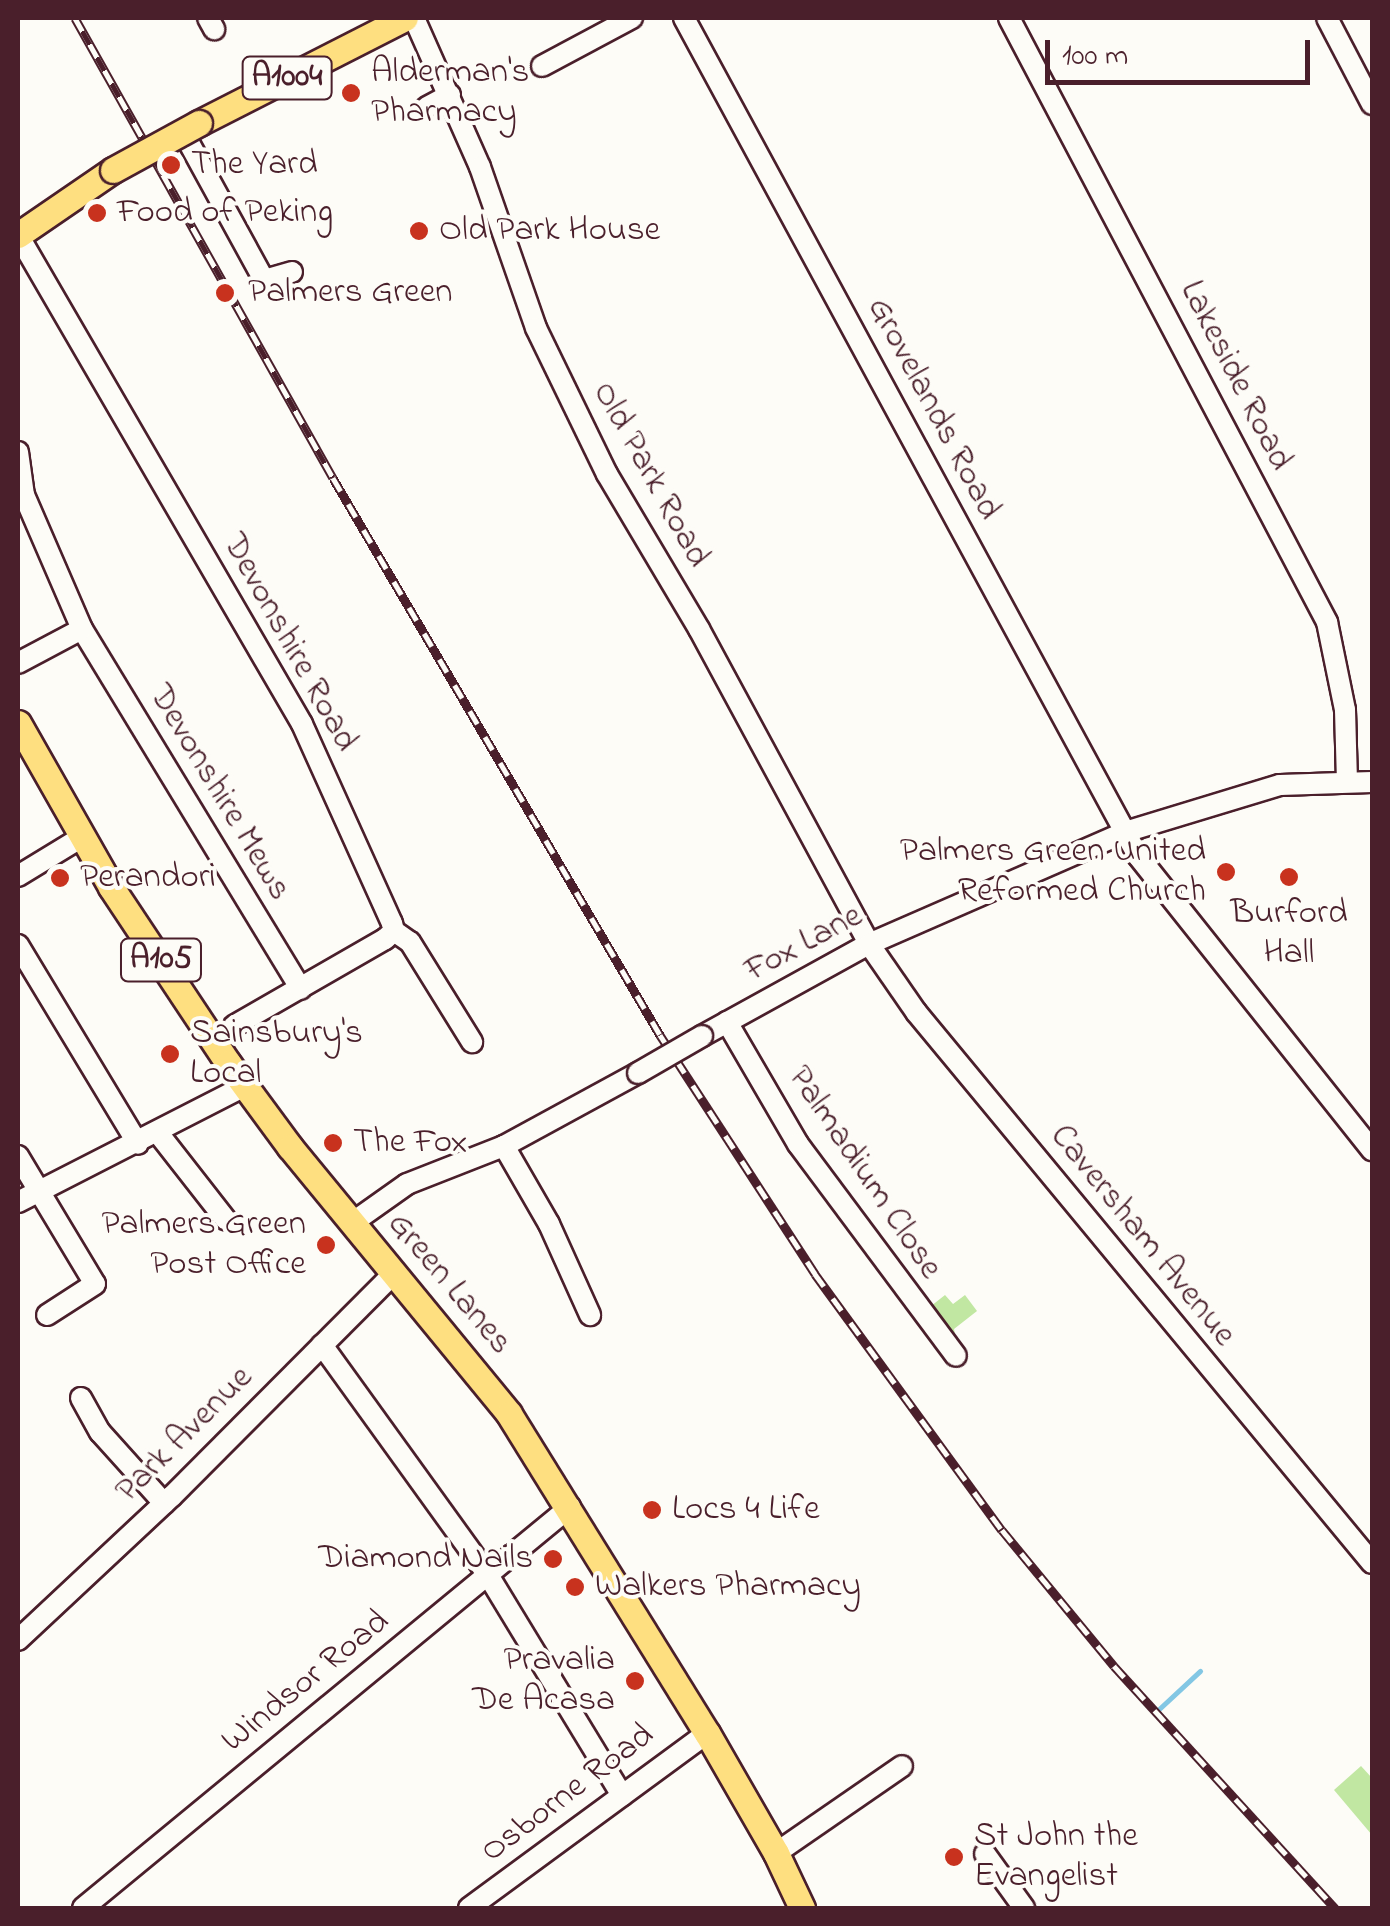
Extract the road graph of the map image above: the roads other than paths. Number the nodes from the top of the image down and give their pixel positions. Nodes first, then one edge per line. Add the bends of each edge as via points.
1 (405, 18) edge
2 (414, 18) edge
3 (632, 18) edge
4 (684, 18) edge
5 (1009, 18) edge
6 (1327, 18) edge
7 (542, 66) dead end
8 (450, 96) junction
9 (1372, 104) edge
10 (427, 107) dead end
11 (191, 127) junction
12 (18, 235) edge
13 (292, 272) dead end
14 (18, 452) edge
15 (82, 629) junction
16 (18, 663) edge
17 (18, 722) edge
18 (1347, 781) junction
19 (1372, 782) edge
20 (1125, 832) junction
21 (82, 836) junction
22 (18, 876) edge
23 (394, 931) junction
24 (869, 944) junction
25 (18, 945) edge
26 (302, 989) junction
27 (234, 1026) dead end
28 (718, 1026) junction
29 (472, 1042) dead end
30 (245, 1086) junction
31 (158, 1133) junction
32 (138, 1144) junction
33 (504, 1146) junction
34 (1372, 1150) edge
35 (18, 1156) edge
36 (39, 1191) junction
37 (18, 1202) edge
38 (226, 1220) dead end
39 (352, 1223) junction
40 (395, 1272) junction
41 (590, 1315) dead end
42 (47, 1316) dead end
43 (322, 1345) junction
44 (956, 1356) dead end
45 (81, 1398) dead end
46 (164, 1504) junction
47 (570, 1506) junction
48 (1372, 1563) edge
49 (488, 1575) junction
50 (18, 1640) edge
51 (706, 1733) junction
52 (902, 1766) dead end
53 (622, 1794) junction
54 (776, 1853) junction
55 (984, 1854) dead end
56 (83, 1908) edge
57 (469, 1908) edge
58 (802, 1908) edge
59 (1024, 1908) edge

1 - 11 main road, A1004
2 - 8 street, Old Park Road
3 - 7 street
4 - 20 street, Grovelands Road
5 - 18 street, Lakeside Road via 1327,622 1345,710
6 - 9 street
8 - 10 street
8 - 24 street, Old Park Road via 536,328 607,474 700,629
11 - 12 main road, A1004, bridge
11 - 13 street via 264,280
12 - 23 street, Devonshire Road via 302,724
14 - 15 street, Devonshire Mews via 24,495
15 - 16 street
15 - 26 street, Devonshire Mews
17 - 21 main road, Green Lanes / A105
18 - 19 street, Fox Lane
18 - 20 street, Fox Lane via 1280,785
20 - 24 street, Fox Lane
20 - 34 street, Grovelands Road
21 - 22 street
21 - 30 main road, Green Lanes / A105
23 - 26 street
23 - 29 street, Devonshire Road via 410,942
24 - 28 street, Fox Lane
24 - 48 street, Caversham Avenue via 916,1012
25 - 32 street
26 - 27 street
28 - 33 street, Fox Lane, bridge
28 - 44 street, Palmadium Close
30 - 31 street
30 - 39 main road, Green Lanes / A105
31 - 32 street
31 - 38 street
32 - 36 street
33 - 39 street, Fox Lane via 407,1184
33 - 41 street
35 - 36 street
36 - 37 street
36 - 42 street via 95,1284
39 - 40 main road, Green Lanes / A105
40 - 43 street, Park Avenue
40 - 47 main road, Green Lanes / A105 via 510,1414
43 - 46 street, Park Avenue
43 - 49 street
45 - 46 street via 100,1432
46 - 50 street, Park Avenue
47 - 49 street, Windsor Road
47 - 51 main road, Green Lanes / A105
49 - 53 street
49 - 56 street, Windsor Road
51 - 53 street, Osborne Road
51 - 54 main road, Green Lanes / A105
52 - 54 street
53 - 57 street, Osborne Road
54 - 58 main road, Green Lanes / A105
55 - 59 street

